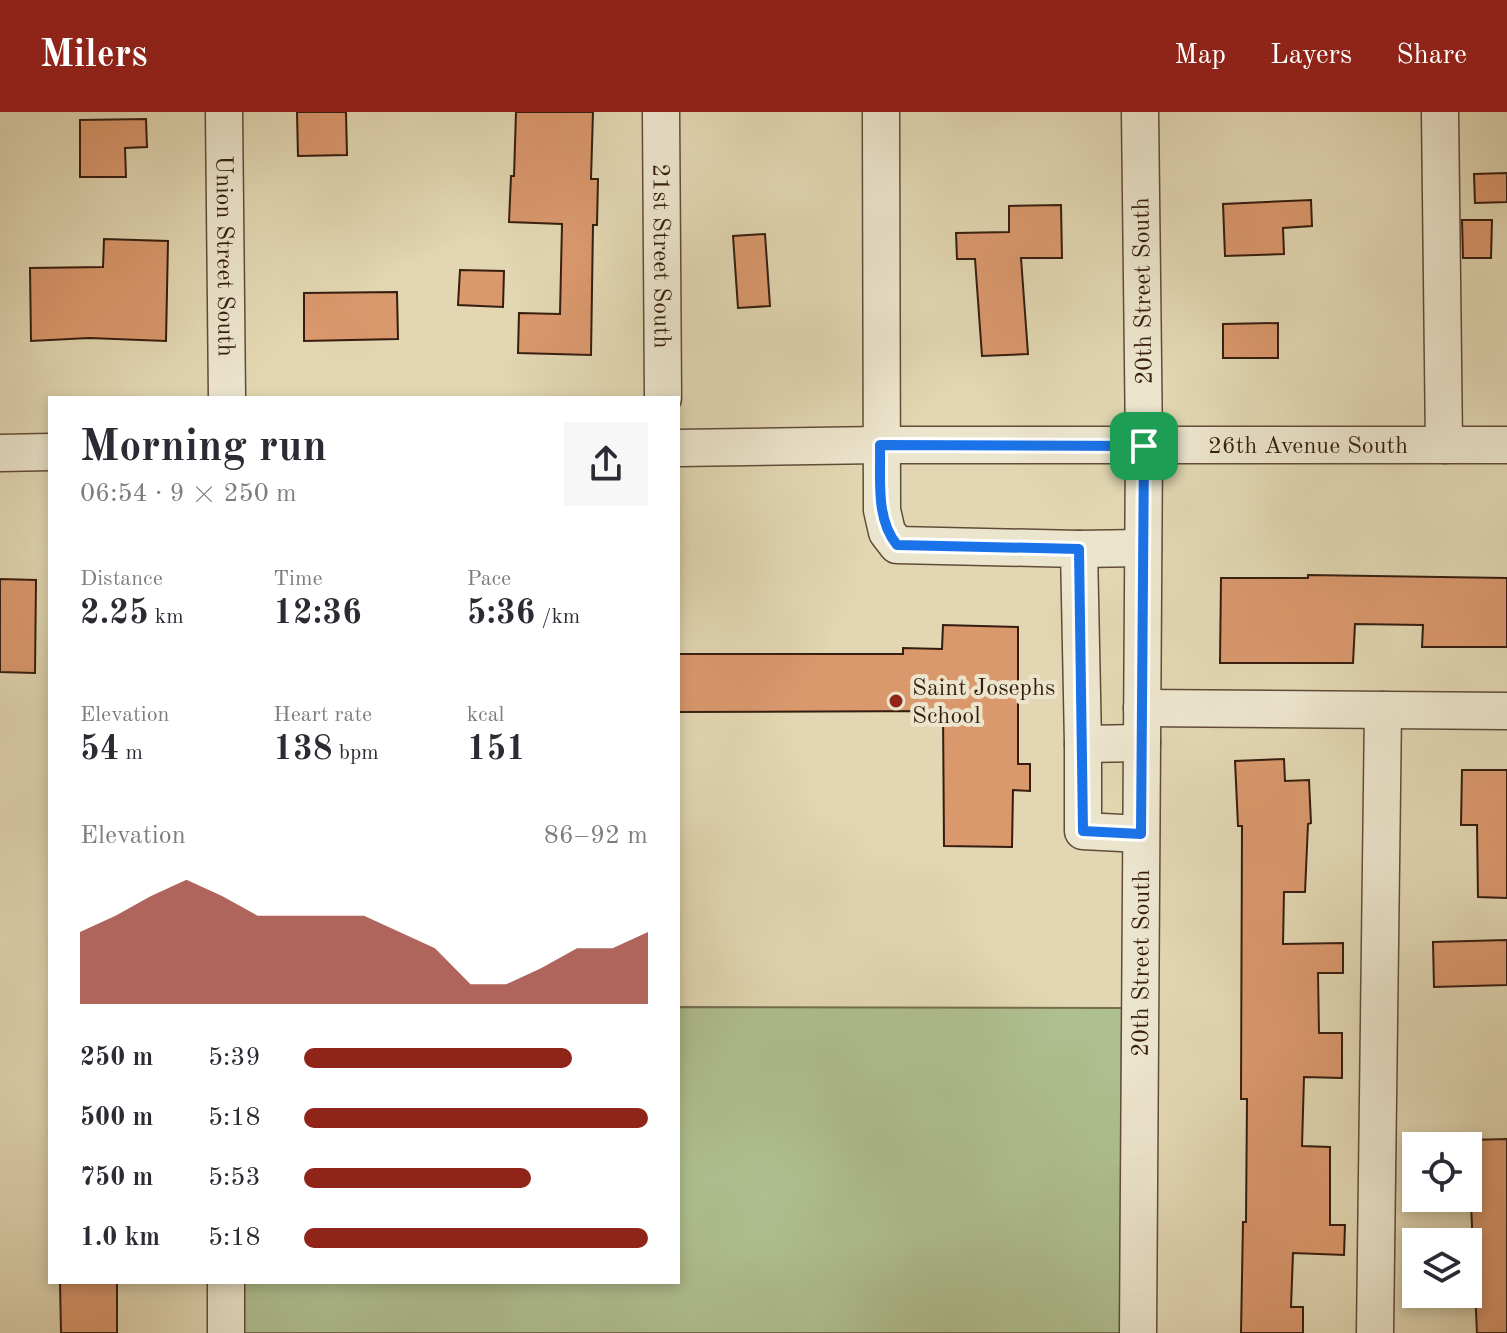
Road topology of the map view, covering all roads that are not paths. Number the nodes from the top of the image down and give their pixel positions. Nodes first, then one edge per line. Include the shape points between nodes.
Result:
1 (224, 112) edge
2 (661, 112) edge
3 (881, 112) edge
4 (1140, 112) edge
5 (1440, 112) edge
6 (227, 396) edge
7 (663, 396) edge
8 (880, 445) junction
9 (1444, 445) junction
10 (1507, 445) edge
11 (1144, 446) junction
12 (680, 448) edge
13 (48, 452) edge
14 (0, 453) edge
15 (1143, 548) junction
16 (1079, 549) junction
17 (1142, 708) junction
18 (1383, 710) junction
19 (1507, 711) edge
20 (1142, 743) junction
21 (1083, 744) junction
22 (1141, 834) junction
23 (226, 1284) edge
24 (226, 1333) edge
25 (1138, 1333) edge
26 (1375, 1333) edge

1 - 6 street, Union Street South
2 - 7 street, 21st Street South
3 - 8 street
4 - 11 street, 20th Street South
5 - 9 street
8 - 11 street, 26th Avenue South
8 - 12 street, 26th Avenue South
8 - 16 street via 882,510 887,532 897,545
9 - 10 street, 26th Avenue South
9 - 11 street, 26th Avenue South
11 - 15 street, 20th Street South
13 - 14 street
15 - 16 street
15 - 17 street, 20th Street South
16 - 21 street
17 - 18 street
17 - 20 street, 20th Street South
18 - 19 street
18 - 26 street
20 - 21 street
20 - 22 street, 20th Street South
21 - 22 street via 1083,831
22 - 25 street, 20th Street South
23 - 24 street

